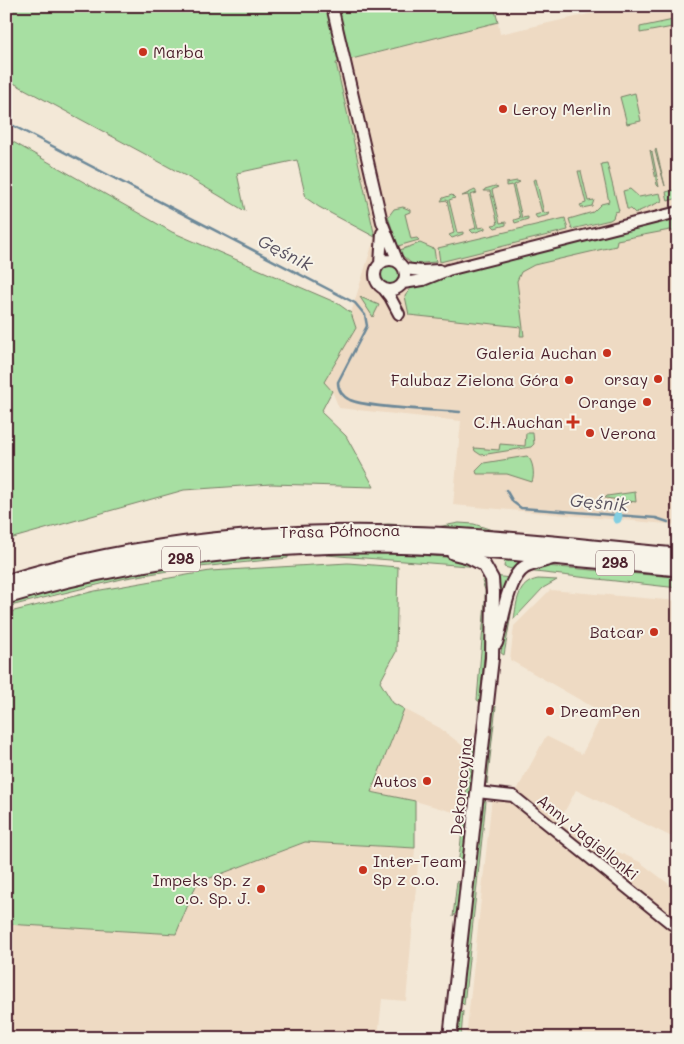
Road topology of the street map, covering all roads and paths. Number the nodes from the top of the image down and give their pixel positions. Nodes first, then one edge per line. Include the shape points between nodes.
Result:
1 (332, 6) edge
2 (678, 212) edge
3 (382, 222) junction
4 (380, 264) junction
5 (401, 266) junction
6 (448, 270) junction
7 (402, 285) junction
8 (383, 288) junction
9 (436, 548) junction
10 (678, 556) edge
11 (552, 558) junction
12 (678, 568) edge
13 (6, 582) edge
14 (6, 596) edge
15 (492, 658) junction
16 (477, 792) junction
17 (672, 924) dead end
18 (450, 1038) edge

1 - 3 street
2 - 6 street
3 - 4 street
3 - 5 street
4 - 5 street via 388,260
4 - 8 street via 375,277
5 - 6 street via 422,272
5 - 7 street
6 - 7 street
7 - 8 street via 392,290
7 - 8 street via 399,314
9 - 11 main road, Trasa Północna / 298
9 - 14 main road, Trasa Północna / 298 via 358,545 239,551 147,563
9 - 15 street, Dekoracyjna via 469,556 490,573 493,592
10 - 13 main road, Trasa Północna / 298 via 430,535 297,534 144,550
11 - 12 main road, Trasa Północna / 298
11 - 15 street, Dekoracyjna via 525,567 517,574 508,594
15 - 16 street, Dekoracyjna
16 - 17 street, Anny Jagiellonki via 513,796
16 - 18 street, Dekoracyjna

